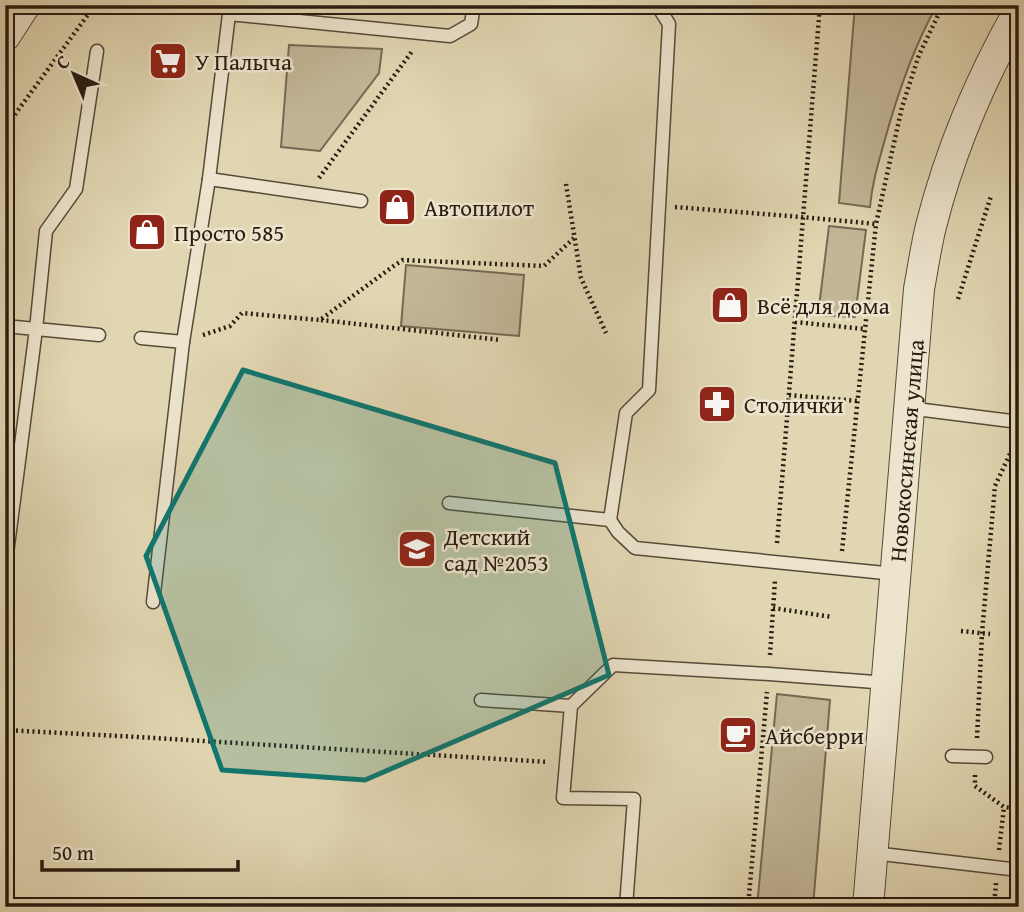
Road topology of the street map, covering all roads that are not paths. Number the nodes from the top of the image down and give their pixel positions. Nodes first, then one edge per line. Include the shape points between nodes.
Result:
1 (25, 5) edge
2 (474, 5) edge
3 (657, 5) edge
4 (1019, 11) edge
5 (5, 36) edge
6 (97, 51) dead end
7 (209, 179) junction
8 (361, 201) dead end
9 (5, 326) edge
10 (36, 329) junction
11 (99, 335) dead end
12 (141, 338) dead end
13 (183, 342) junction
14 (908, 408) junction
15 (1019, 422) edge
16 (449, 503) dead end
17 (610, 520) junction
18 (5, 569) edge
19 (895, 574) junction
20 (153, 602) dead end
21 (888, 683) junction
22 (481, 700) dead end
23 (570, 706) junction
24 (952, 756) dead end
25 (981, 757) road end
26 (873, 853) junction
27 (1019, 870) edge
28 (626, 907) edge
29 (868, 907) edge

1 - 5 street
2 - 7 lane via 471,24 450,36 229,14
3 - 17 lane via 669,24 649,390 626,413
4 - 14 street, Новокосинская улица via 964,127 931,226 919,289
6 - 10 lane via 76,189 46,231
7 - 8 lane
7 - 13 lane
9 - 10 lane
10 - 11 lane
10 - 18 lane
12 - 13 lane
13 - 20 lane
14 - 15 lane
14 - 19 street, Новокосинская улица
16 - 17 lane
17 - 19 lane via 635,548
19 - 21 street, Новокосинская улица
21 - 23 lane via 613,665
21 - 26 street, Новокосинская улица
22 - 23 lane
23 - 28 lane via 564,798 634,799
24 - 25 lane
26 - 27 lane
26 - 29 street, Новокосинская улица

